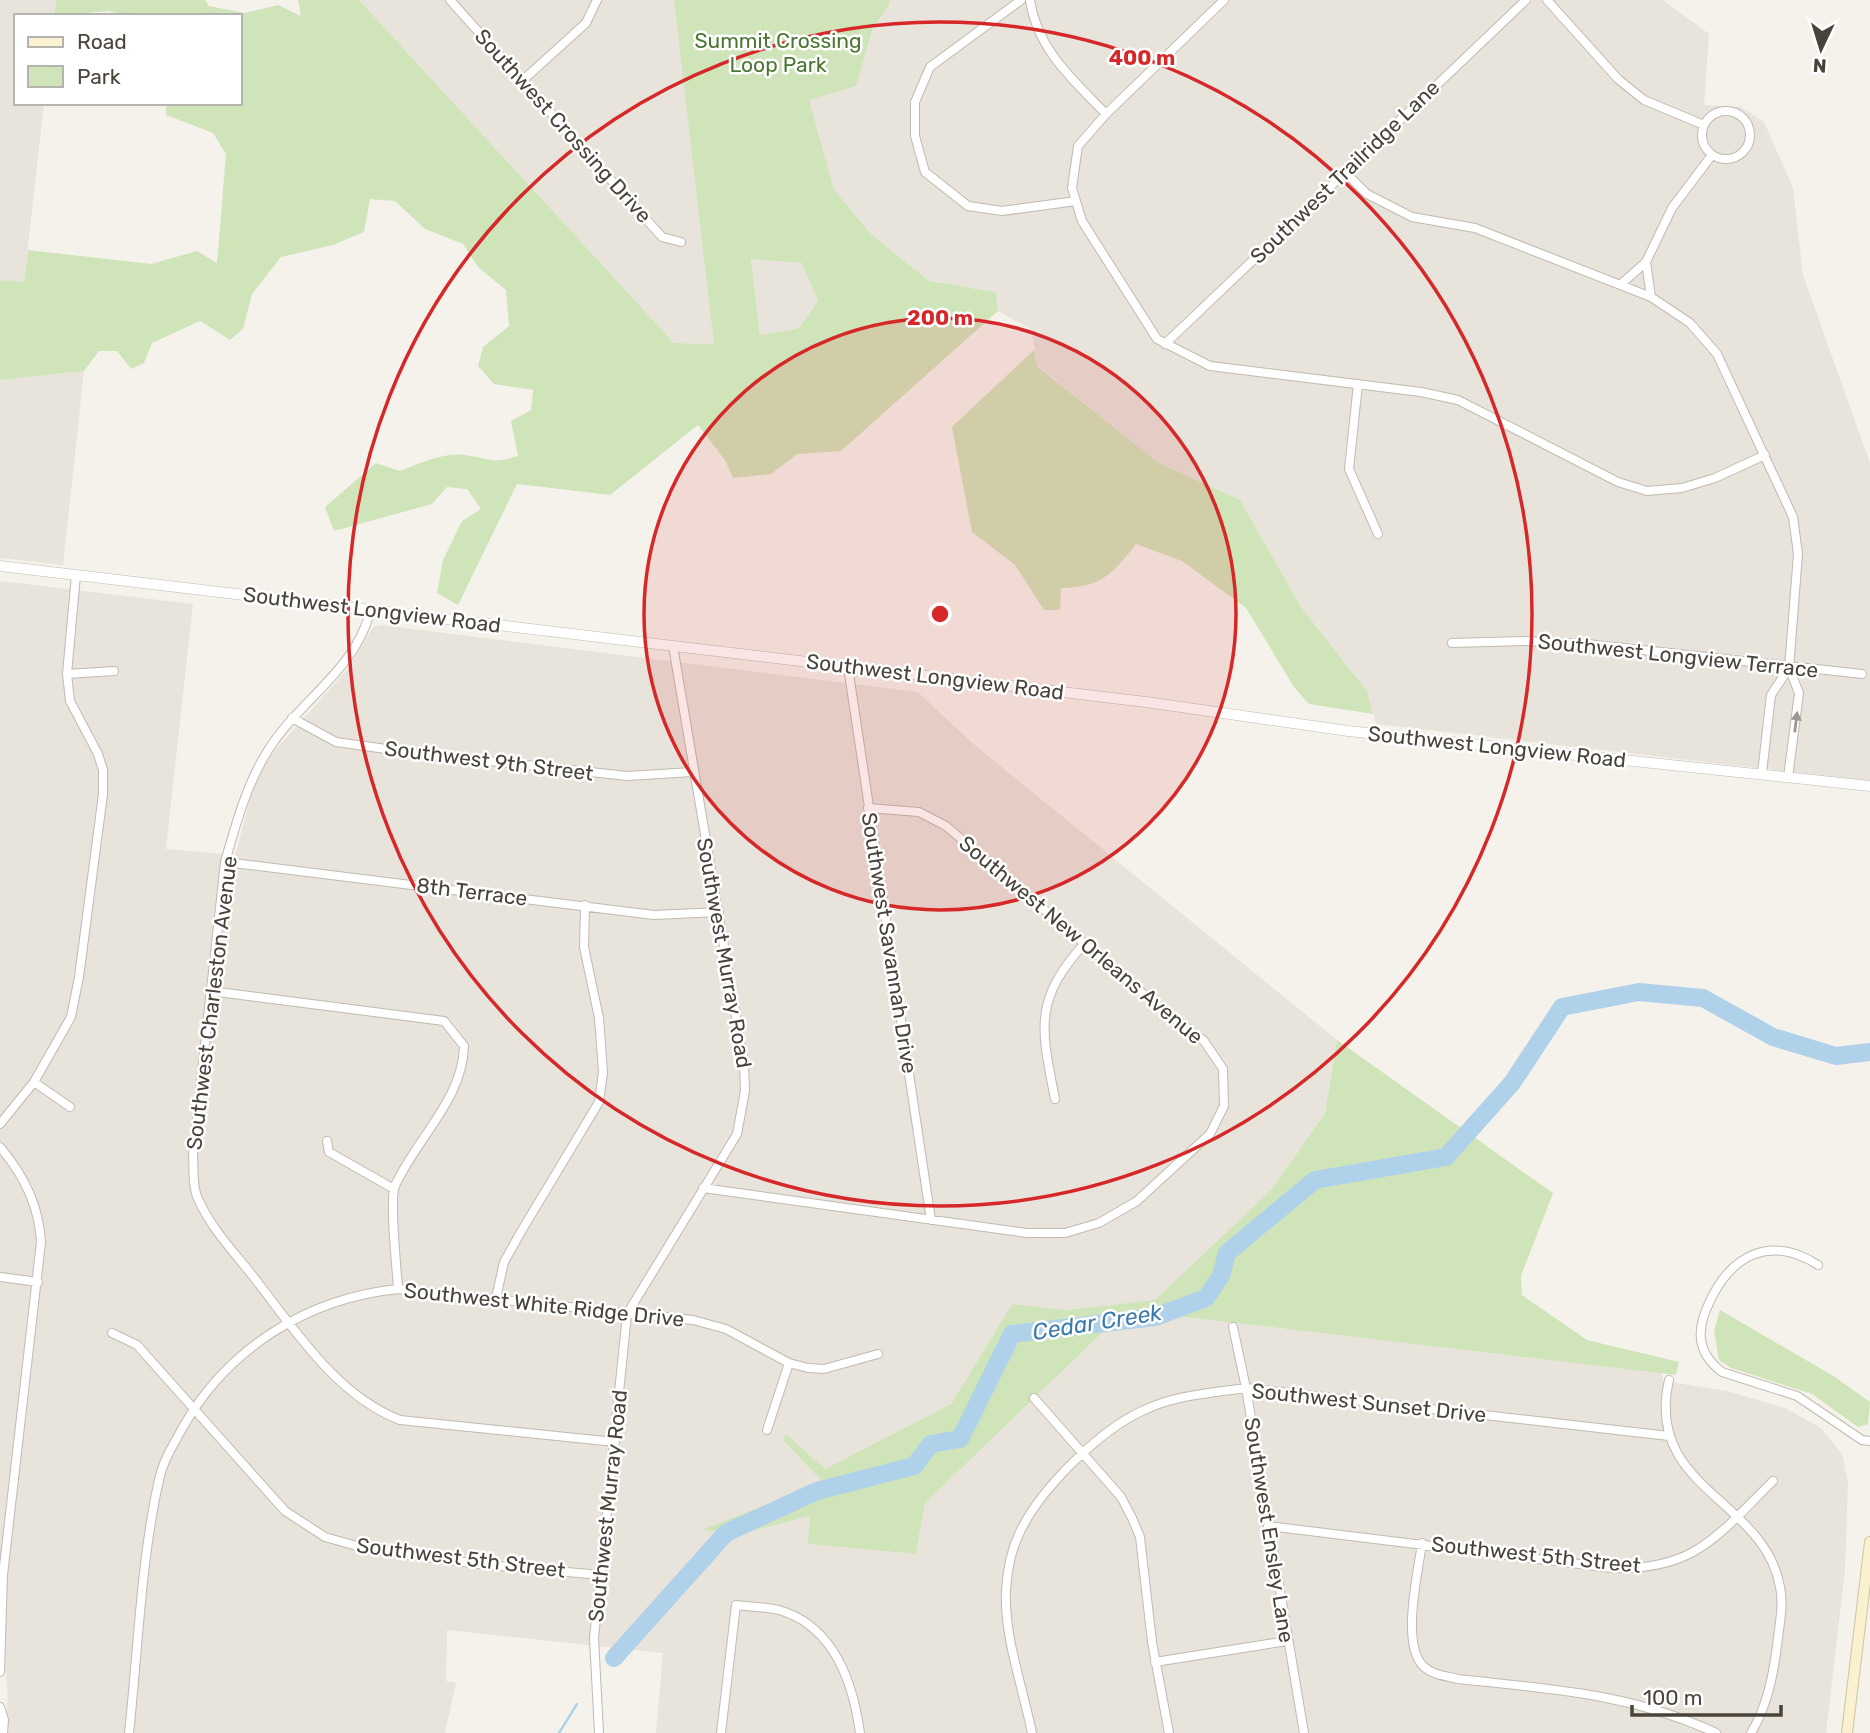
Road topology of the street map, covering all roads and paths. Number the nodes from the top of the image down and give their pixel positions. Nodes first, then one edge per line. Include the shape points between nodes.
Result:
1 (450, 0) edge
2 (597, 0) edge
3 (1021, 0) edge
4 (1030, 0) edge
5 (1224, 0) edge
6 (1526, 0) edge
7 (1547, 0) edge
8 (522, 81) junction
9 (1106, 114) junction
10 (1704, 125) junction
11 (1712, 155) junction
12 (1345, 172) junction
13 (1076, 201) junction
14 (681, 242) dead end
15 (1646, 262) junction
16 (1620, 285) junction
17 (1651, 298) junction
18 (1165, 344) junction
19 (1358, 384) junction
20 (1765, 455) junction
21 (1378, 534) dead end
22 (0, 566) edge
23 (76, 575) junction
24 (370, 612) junction
25 (1452, 643) dead end
26 (673, 646) junction
27 (848, 667) junction
28 (1789, 668) junction
29 (114, 671) dead end
30 (67, 674) junction
31 (1862, 674) dead end
32 (292, 718) junction
33 (692, 772) junction
34 (1762, 773) junction
35 (1788, 777) junction
36 (1870, 786) edge
37 (868, 808) junction
38 (225, 862) junction
39 (585, 905) junction
40 (719, 912) junction
41 (1085, 943) junction
42 (210, 991) junction
43 (34, 1082) junction
44 (1055, 1099) dead end
45 (70, 1107) dead end
46 (0, 1124) edge
47 (327, 1141) dead end
48 (0, 1147) edge
49 (703, 1188) junction
50 (394, 1189) junction
51 (931, 1220) junction
52 (1818, 1265) dead end
53 (0, 1277) edge
54 (37, 1282) junction
55 (398, 1289) junction
56 (496, 1298) junction
57 (627, 1314) junction
58 (288, 1325) junction
59 (1233, 1327) dead end
60 (111, 1333) dead end
61 (878, 1354) dead end
62 (789, 1363) junction
63 (1669, 1380) dead end
64 (1246, 1388) junction
65 (1034, 1398) dead end
66 (194, 1408) junction
67 (767, 1430) dead end
68 (1669, 1436) junction
69 (615, 1441) junction
70 (1870, 1441) edge
71 (1083, 1455) junction
72 (1773, 1481) dead end
73 (1737, 1516) junction
74 (1268, 1526) junction
75 (1870, 1542) edge
76 (1422, 1543) junction
77 (602, 1575) junction
78 (1287, 1641) junction
79 (1155, 1662) junction
80 (0, 1672) edge
81 (0, 1707) edge
82 (3, 1733) edge
83 (129, 1733) edge
84 (600, 1733) edge
85 (721, 1733) edge
86 (860, 1733) edge
87 (1032, 1733) edge
88 (1169, 1733) edge
89 (1304, 1733) edge
90 (1716, 1733) edge
91 (1751, 1733) edge
92 (1847, 1733) edge

1 - 8 street, Southwest Crossing Drive
2 - 8 street via 586,23
3 - 13 street via 930,67 915,102 915,136 925,172 968,206 1002,211
4 - 9 street via 1033,20 1046,47
5 - 9 street
6 - 12 street, Southwest Trailridge Lane
7 - 10 street via 1618,79 1644,100
8 - 14 street, Southwest Crossing Drive via 662,237
9 - 13 street via 1078,146 1072,188
10 - 11 street via 1702,141
10 - 11 street via 1714,113 1730,111 1744,118 1750,133 1747,148 1735,158
11 - 15 street via 1672,208
12 - 16 street via 1367,194 1412,217 1475,228
12 - 18 street, Southwest Trailridge Lane
13 - 18 street via 1082,221 1157,339
15 - 16 street
15 - 17 street
16 - 17 street
17 - 20 street via 1690,323 1717,354
18 - 19 street via 1210,366
19 - 20 street via 1458,400 1618,482 1647,491 1682,488 1715,478
19 - 21 street via 1349,469
20 - 28 street via 1793,517 1798,554
22 - 23 street, Southwest Longview Road
23 - 24 street, Southwest Longview Road
23 - 30 street
24 - 26 street, Southwest Longview Road
24 - 32 street, Southwest Charleston Avenue via 353,654
25 - 28 street, Southwest Longview Terrace via 1587,644
26 - 27 street, Southwest Longview Road
26 - 33 street, Southwest Murray Road
27 - 34 street, Southwest Longview Road via 1348,731
27 - 37 street, Southwest Savannah Drive
28 - 31 street, Southwest Longview Terrace
28 - 34 street via 1771,695
35 -> 28 street via 1799,694
29 - 30 street
30 - 43 street via 70,701 103,770 103,794 73,1007
32 - 33 street, Southwest 9th Street via 336,742 415,753 626,776
32 - 38 street, Southwest Charleston Avenue via 247,791
33 - 40 street, Southwest Murray Road
34 - 35 street, Southwest Longview Road
35 - 36 street, Southwest Longview Road
37 - 41 street, Southwest New Orleans Avenue via 919,812 946,826
37 - 51 street, Southwest Savannah Drive
38 - 39 street, 8th Terrace
38 - 42 street, Southwest Charleston Avenue
39 - 40 street, 8th Terrace via 654,915
39 - 56 street via 584,947 599,1018 603,1072 599,1102 504,1262
40 - 49 street, Southwest Murray Road via 745,1091 737,1134
41 - 44 street via 1063,967 1049,993 1043,1041
41 - 51 street, Southwest New Orleans Avenue via 1204,1041 1223,1069 1224,1106 1210,1134 1137,1201 1099,1223 1065,1233 1027,1233
42 - 50 street via 444,1021 464,1046 464,1066
42 - 58 street, Southwest Charleston Avenue via 193,1154 197,1199 217,1233
43 - 45 street
43 - 46 street
47 - 50 street via 329,1152
48 - 54 street via 34,1200 41,1242
49 - 51 street, Southwest New Orleans Avenue
49 - 57 street, Southwest Murray Road
50 - 55 street
52 - 70 street via 1796,1254 1775,1251 1755,1254 1734,1265 1719,1281 1701,1320 1702,1348 1722,1372 1797,1396
53 - 54 street
54 - 80 street via 3,1575
55 - 56 street, Southwest White Ridge Drive
55 - 58 street, Southwest White Ridge Drive via 319,1307
56 - 57 street, Southwest White Ridge Drive
57 - 62 street, Southwest White Ridge Drive via 693,1320 726,1329
57 - 69 street, Southwest Murray Road
58 - 66 street, Southwest White Ridge Drive via 253,1343 215,1379
58 - 69 street, Southwest Charleston Avenue via 354,1392 378,1412 400,1420
59 - 64 street, Southwest Ensley Lane
60 - 66 street, Southwest 5th Street via 137,1345
61 - 62 street, Southwest White Ridge Drive via 824,1369
62 - 67 street
63 - 68 street via 1664,1407
64 - 68 street, Southwest Sunset Drive
64 - 71 street, Southwest Sunset Drive via 1180,1397 1143,1410 1115,1426
64 - 74 street, Southwest Ensley Lane
65 - 71 street
66 - 77 street, Southwest 5th Street via 285,1511 326,1537 367,1549
66 - 83 street, Southwest White Ridge Drive via 159,1478
68 - 73 street via 1678,1458
69 - 77 street, Southwest Murray Road
71 - 79 street via 1121,1497 1140,1538
71 - 87 street, Southwest Sunset Drive via 1048,1489 1012,1551 1007,1602
72 - 73 street, Southwest 5th Street
73 - 76 street, Southwest 5th Street via 1711,1542 1679,1561 1646,1569
73 - 91 street via 1767,1553 1780,1586 1780,1621 1769,1694
74 - 76 street, Southwest 5th Street
74 - 78 street, Southwest Ensley Lane
75 - 92 main road
76 - 90 street via 1412,1647 1423,1666 1458,1679 1611,1696
77 - 84 street, Southwest Murray Road via 594,1638
78 - 79 street
78 - 89 street, Southwest Ensley Lane
79 - 88 street
81 - 82 street
85 - 86 street via 736,1605 778,1610 810,1623 846,1675

